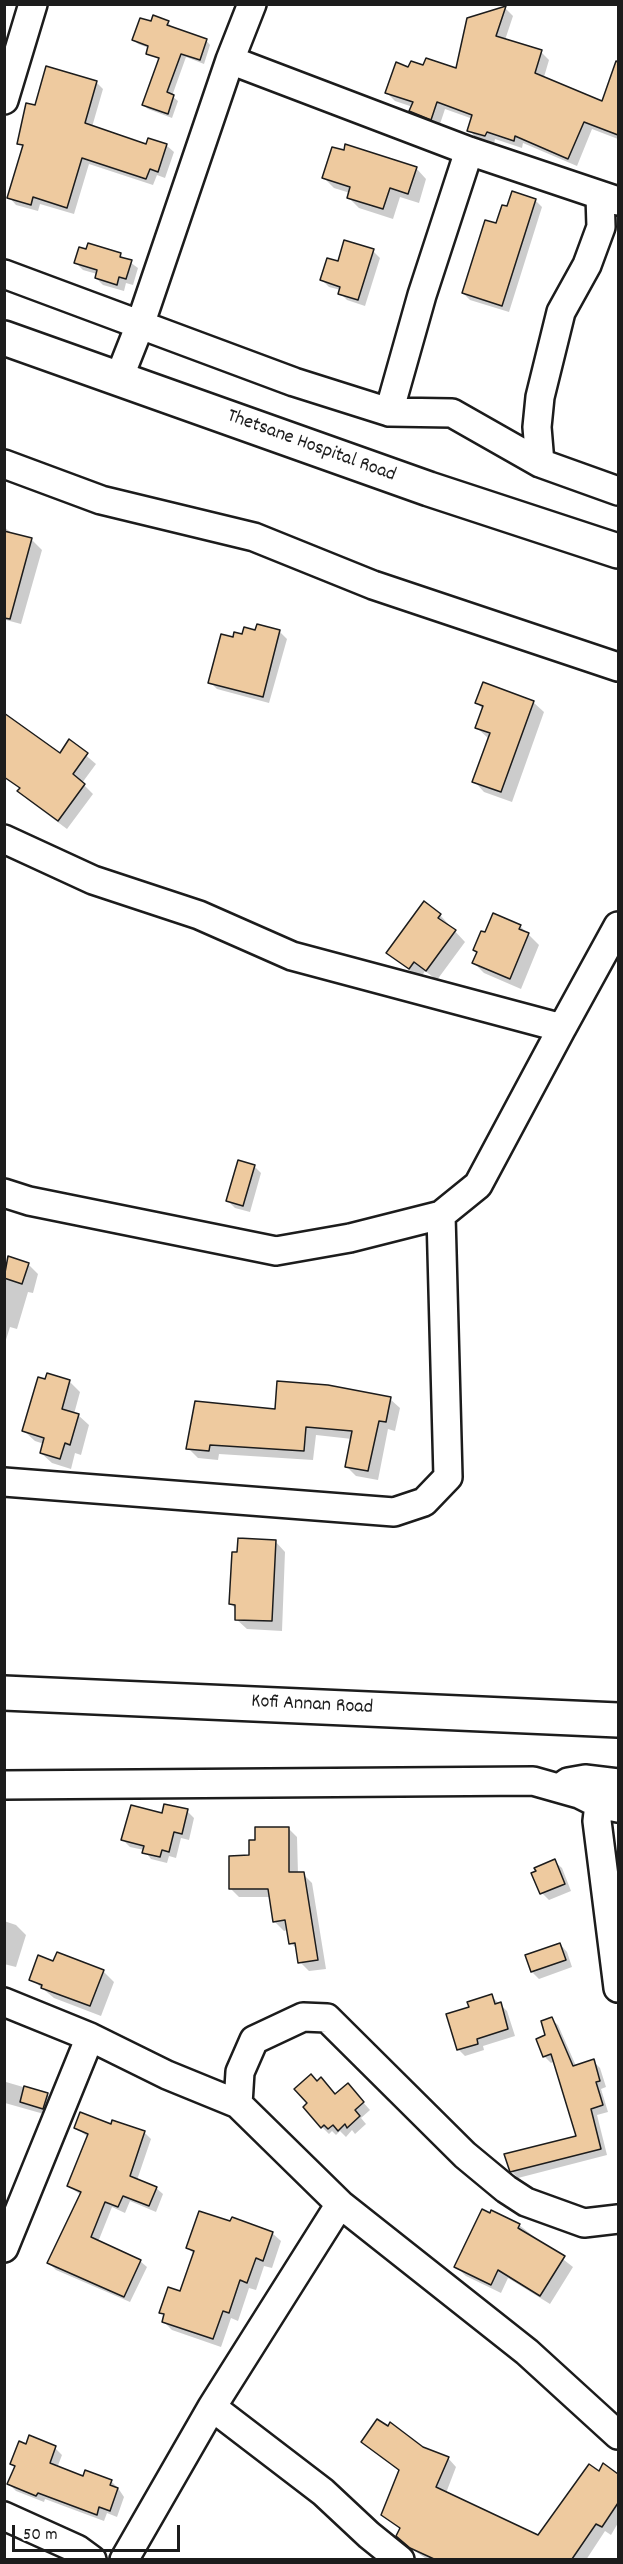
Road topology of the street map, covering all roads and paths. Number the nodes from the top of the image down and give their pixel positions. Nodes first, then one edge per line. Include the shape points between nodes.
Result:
1 (33, 4) edge
2 (252, 4) edge
3 (230, 60) junction
4 (9, 66) edge
5 (4, 100) edge
6 (469, 151) junction
7 (609, 198) edge
8 (4, 274) edge
9 (140, 325) junction
10 (4, 338) edge
11 (119, 378) junction
12 (389, 412) junction
13 (540, 463) junction
14 (4, 464) edge
15 (618, 491) edge
16 (618, 551) edge
17 (618, 667) edge
18 (4, 839) edge
19 (618, 926) edge
20 (562, 1028) junction
21 (4, 1193) edge
22 (441, 1215) junction
23 (4, 1482) edge
24 (4, 1693) edge
25 (618, 1720) edge
26 (618, 1783) edge
27 (4, 1785) edge
28 (560, 1788) junction
29 (609, 1806) edge
30 (618, 1988) edge
31 (4, 2002) edge
32 (90, 2037) junction
33 (238, 2104) junction
34 (340, 2204) junction
35 (618, 2219) edge
36 (4, 2248) edge
37 (212, 2407) junction
38 (618, 2435) edge
39 (4, 2516) edge
40 (92, 2559) edge
41 (124, 2559) edge
42 (400, 2559) edge

1 - 4 street
2 - 3 street
3 - 6 street
3 - 9 street
4 - 5 street
6 - 7 street
6 - 12 street
7 - 13 street via 587,265 561,312 540,397
8 - 9 street
9 - 11 street
9 - 12 street via 294,382
10 - 11 main road, Thetsane Hospital Road
11 - 16 main road, Thetsane Hospital Road via 429,489
12 - 13 street via 452,413
13 - 15 street
14 - 17 street via 101,500 254,537 372,585
18 - 20 street via 93,880 199,915 292,956
19 - 20 street
20 - 22 street via 478,1185
21 - 22 street via 276,1251 350,1238
22 - 23 street via 448,1477 424,1502 394,1512
24 - 25 main road, Kofi Annan Road
26 - 28 street via 585,1779
27 - 28 street via 533,1781
28 - 29 street
29 - 30 street via 597,1821
31 - 32 street
32 - 33 street
32 - 36 street
33 - 34 street
33 - 35 street via 240,2072 254,2040 303,2017 327,2018 465,2155 506,2189 526,2202 584,2223
34 - 37 street
34 - 38 street via 527,2352
37 - 41 street
37 - 42 street via 323,2492
39 - 40 street

